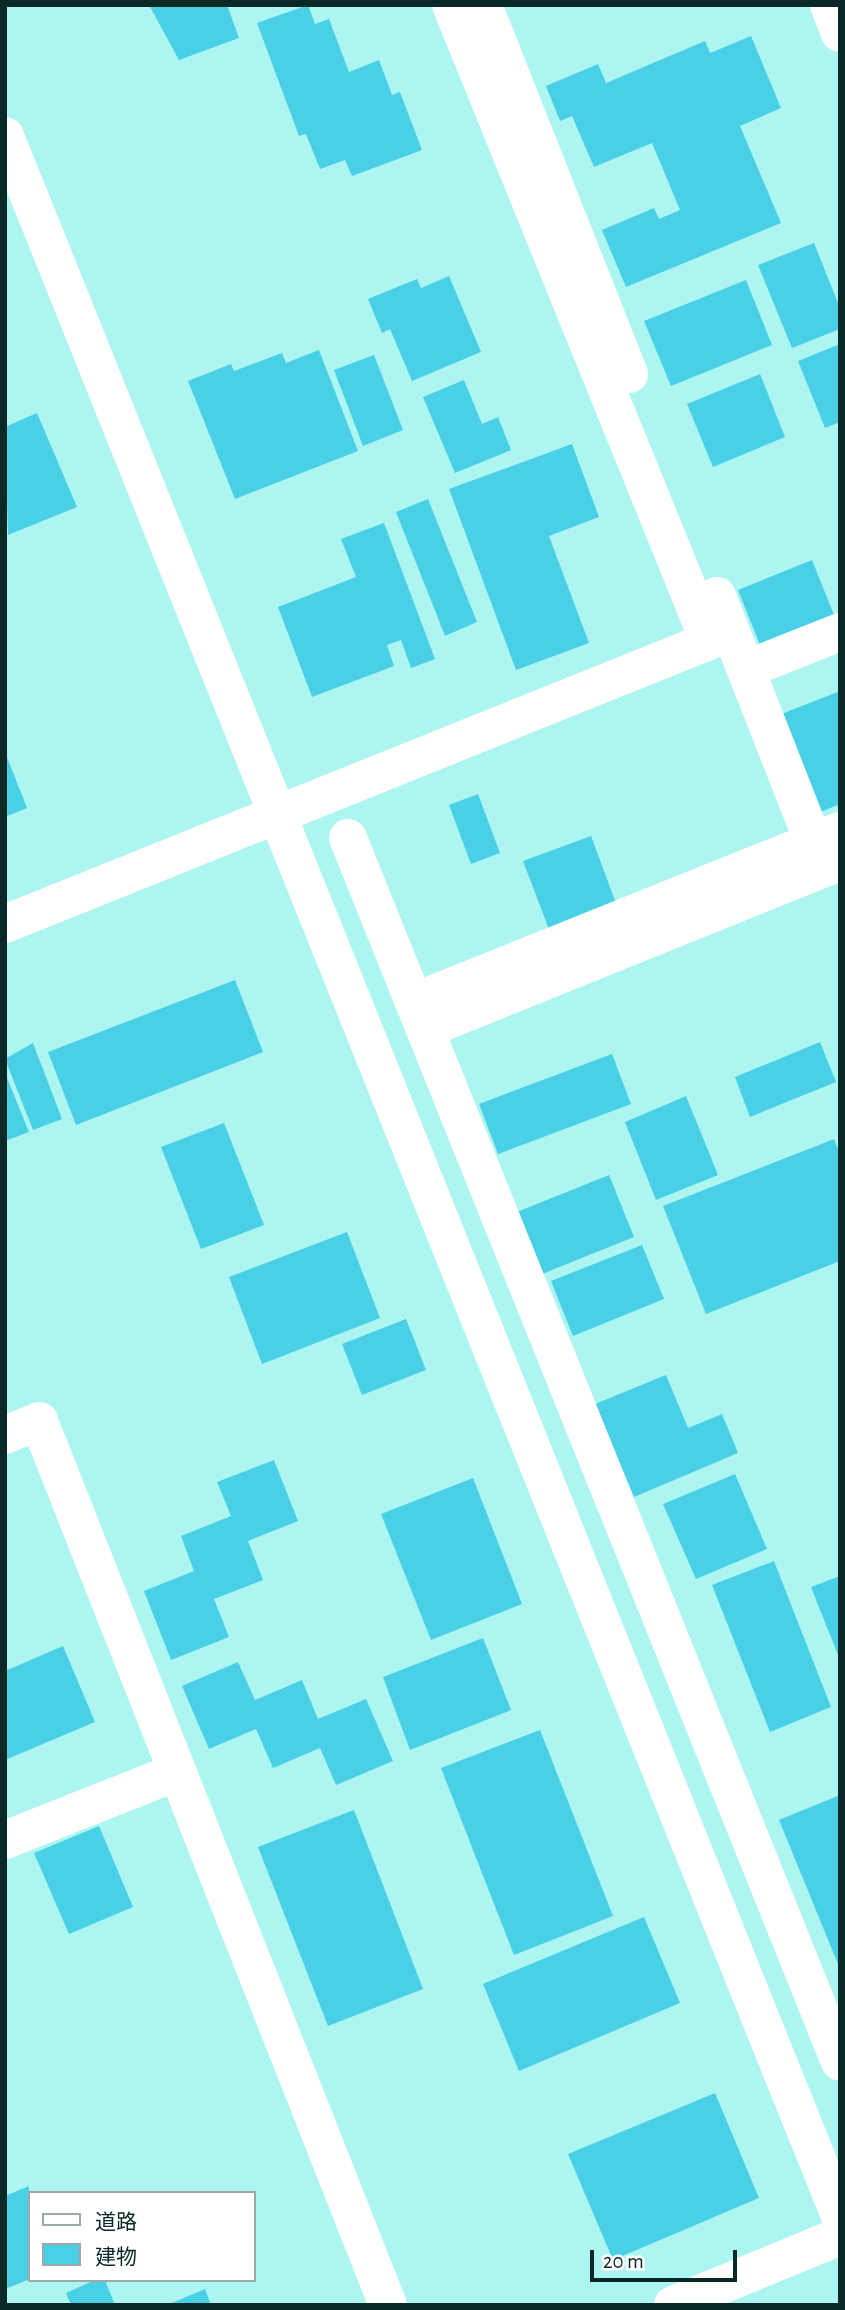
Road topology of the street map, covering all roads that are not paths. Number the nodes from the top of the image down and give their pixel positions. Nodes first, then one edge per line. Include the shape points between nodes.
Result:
1 (451, 5) edge
2 (483, 5) edge
3 (829, 5) edge
4 (840, 33) edge
5 (5, 136) edge
6 (840, 632) edge
7 (767, 661) dead end
8 (278, 818) junction
9 (348, 838) dead end
10 (833, 856) edge
11 (5, 924) edge
12 (420, 1016) junction
13 (5, 1435) edge
14 (177, 1772) junction
15 (5, 1840) edge
16 (840, 2062) edge
17 (840, 2216) edge
18 (840, 2236) edge
19 (388, 2305) edge
20 (673, 2305) edge

1 - 8 street via 709,641
2 - 10 street
3 - 4 street
5 - 8 street
6 - 7 street
8 - 11 street
8 - 17 street
9 - 12 street
10 - 12 street
12 - 16 street
13 - 14 street via 39,1422
14 - 15 street
14 - 19 street
18 - 20 street

